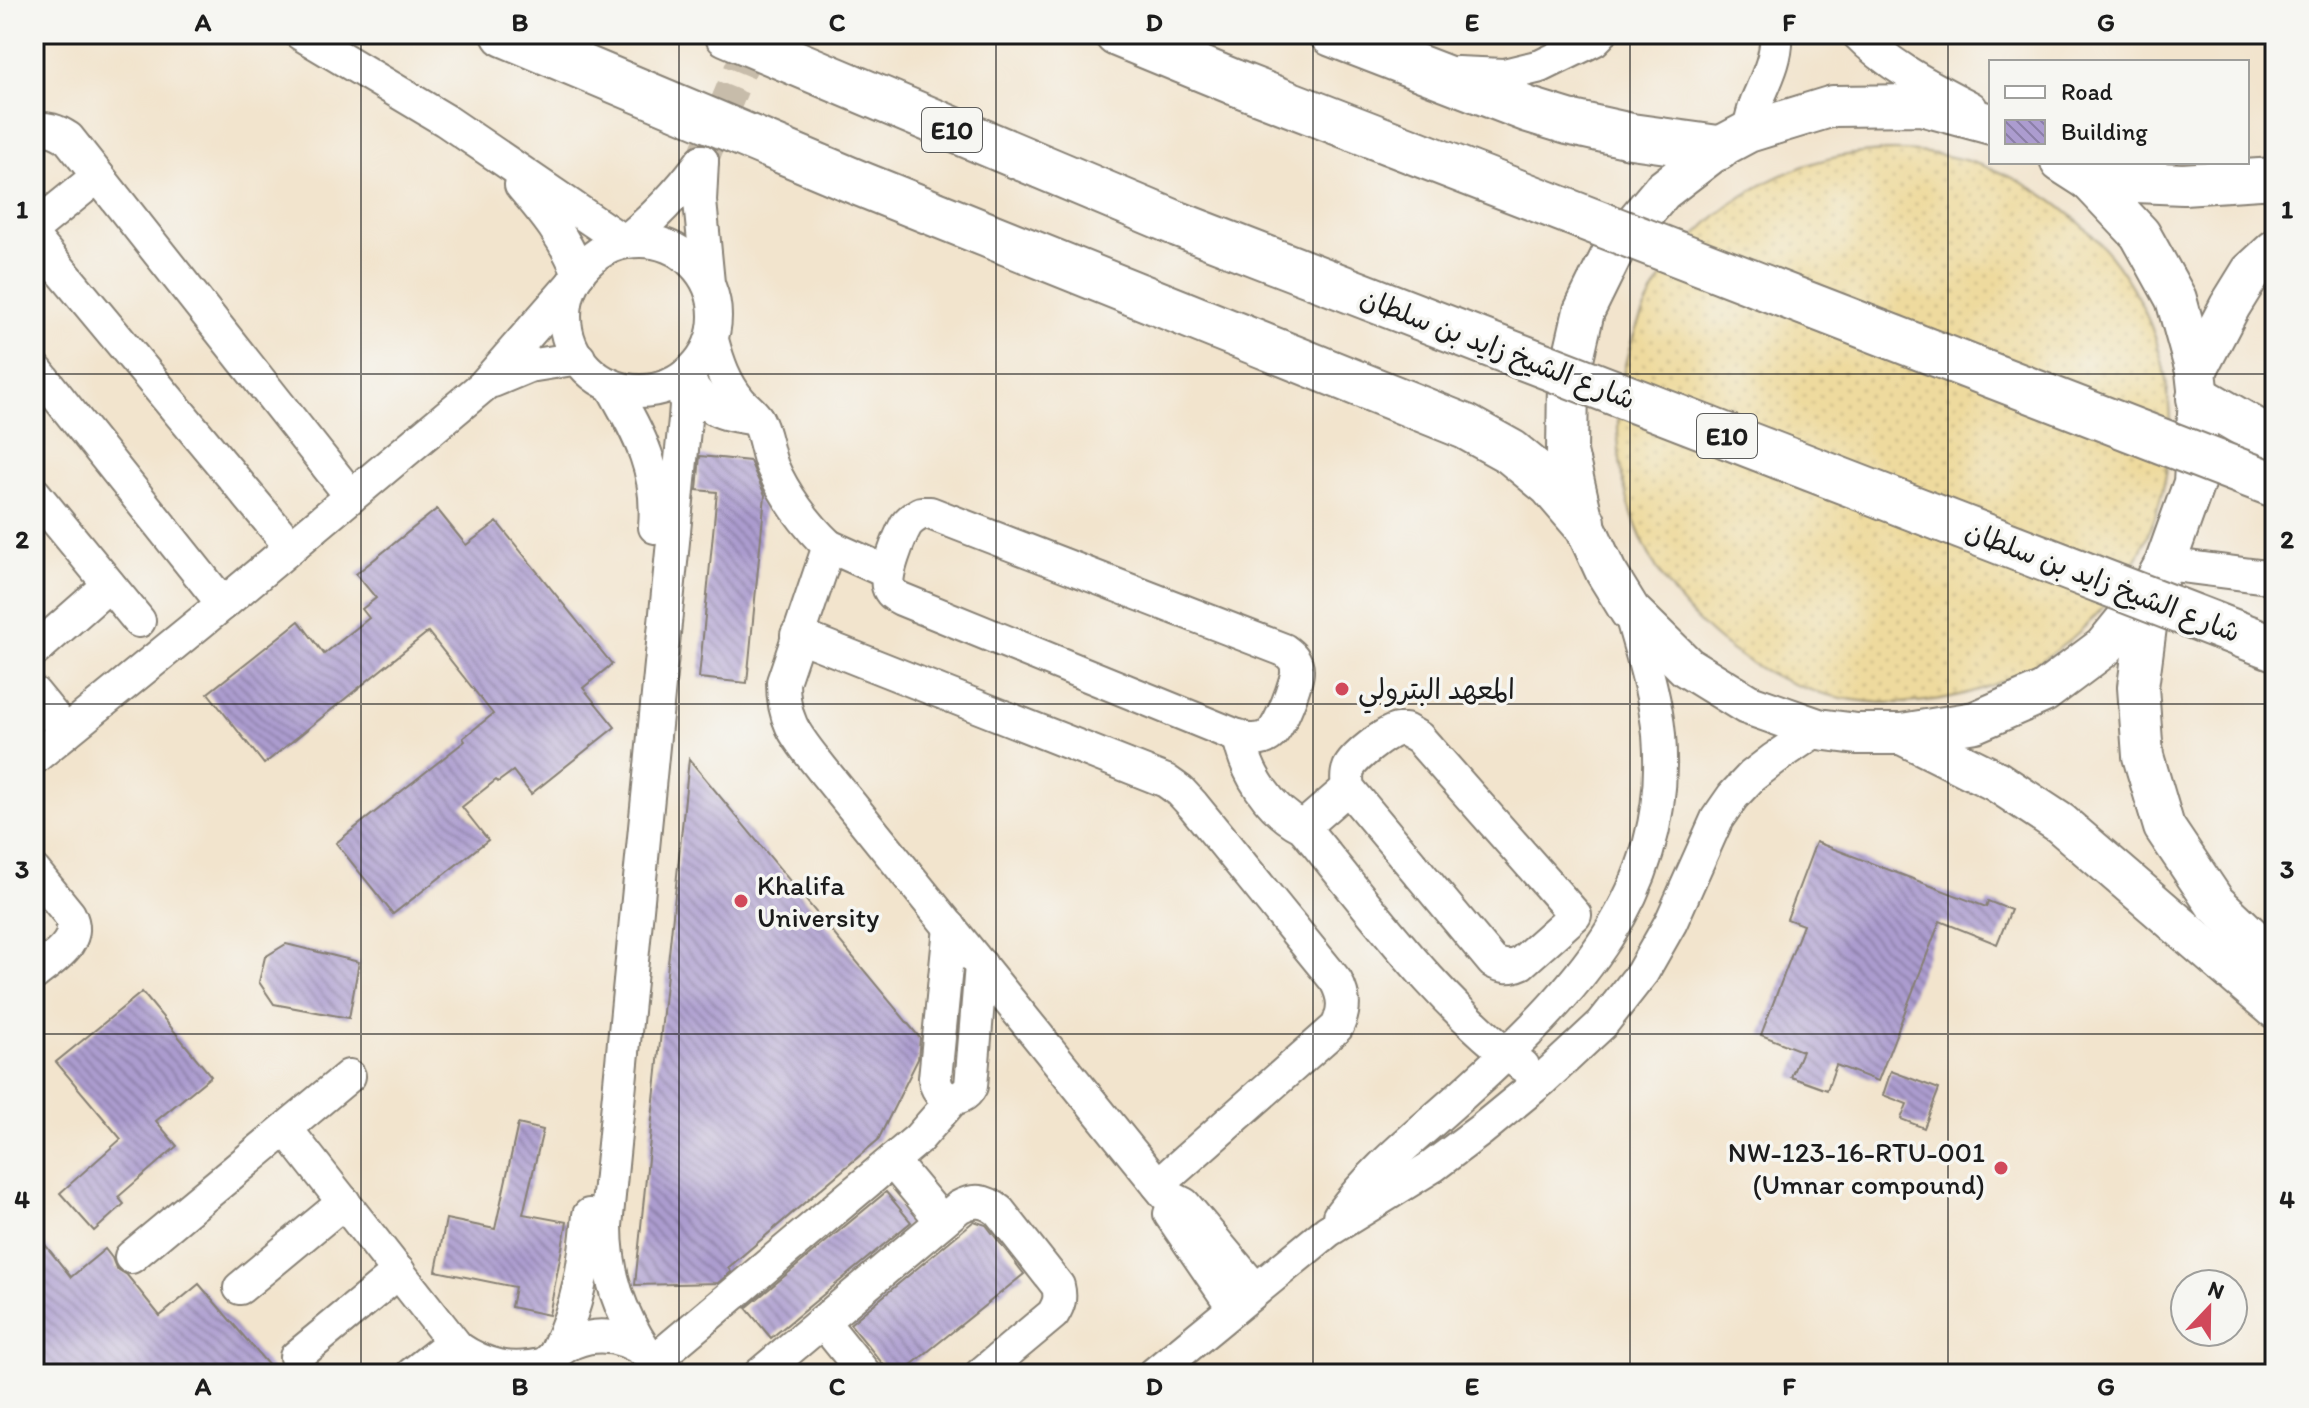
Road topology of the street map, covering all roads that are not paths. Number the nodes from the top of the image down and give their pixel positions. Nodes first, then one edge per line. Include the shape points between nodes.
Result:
1 (301, 34) edge
2 (504, 34) edge
3 (727, 34) edge
4 (1117, 34) edge
5 (1600, 34) edge
6 (1776, 34) edge
7 (1858, 34) edge
8 (1352, 42) edge
9 (1989, 121) edge
10 (1989, 122) edge
11 (34, 129) edge
12 (1733, 140) junction
13 (495, 155) junction
14 (2075, 171) edge
15 (98, 176) junction
16 (2275, 178) edge
17 (34, 228) edge
18 (34, 238) edge
19 (624, 242) junction
20 (2275, 250) edge
21 (575, 279) junction
22 (708, 283) junction
23 (712, 340) junction
24 (579, 358) junction
25 (34, 367) edge
26 (684, 377) junction
27 (2198, 384) junction
28 (611, 385) junction
29 (483, 386) junction
30 (757, 419) junction
31 (2275, 442) edge
32 (2275, 485) edge
33 (34, 493) edge
34 (351, 496) junction
35 (1583, 522) junction
36 (829, 546) junction
37 (291, 547) junction
38 (887, 572) junction
39 (2158, 576) junction
40 (2275, 578) edge
41 (109, 585) junction
42 (223, 604) junction
43 (1630, 611) junction
44 (139, 621) dead end
45 (797, 635) junction
46 (2275, 648) edge
47 (34, 651) edge
48 (34, 693) edge
49 (1818, 729) junction
50 (66, 732) junction
51 (1902, 734) junction
52 (1252, 737) junction
53 (34, 758) edge
54 (1348, 788) junction
55 (1303, 827) junction
56 (34, 871) edge
57 (1575, 915) junction
58 (950, 927) junction
59 (1610, 935) junction
60 (2275, 960) edge
61 (981, 965) junction
62 (34, 974) edge
63 (2275, 1008) edge
64 (1507, 1054) junction
65 (349, 1076) dead end
66 (1542, 1080) junction
67 (953, 1099) junction
68 (286, 1129) junction
69 (892, 1161) junction
70 (1162, 1190) junction
71 (344, 1202) junction
72 (942, 1221) junction
73 (1328, 1231) junction
74 (131, 1257) dead end
75 (399, 1272) junction
76 (240, 1288) dead end
77 (1245, 1299) junction
78 (823, 1322) junction
79 (461, 1355) edge
80 (296, 1357) dead end
81 (655, 1362) edge
82 (547, 1364) edge
83 (992, 1371) edge
84 (412, 1374) edge
85 (760, 1374) edge
86 (865, 1374) edge
87 (1154, 1374) edge

1 - 13 street
2 - 35 highway via 1466,427 1511,452 1551,485
3 - 46 highway, شارع الشيخ زايد بن سلطان / E10, bridge via 1178,224
4 - 32 highway, bridge
5 - 8 street via 1541,66 1504,75 1450,72
6 - 12 street via 1768,78
7 - 9 street via 1907,73
8 - 12 highway via 1568,122 1631,136
10 - 12 main road via 1921,105 1833,106
11 - 15 street via 68,138
12 - 35 main road via 1662,191 1616,246 1584,311 1568,380 1567,452
13 - 19 street
13 - 21 street via 556,227
14 - 16 main road via 2183,184
14 - 27 main road via 2140,234 2176,299
15 - 17 street
15 - 34 street
18 - 37 street
19 - 21 street via 602,251
19 - 22 street via 664,244 697,266
19 - 22 street via 679,192 702,161
20 - 27 main road via 2251,272 2230,306
21 - 24 street via 565,322
21 - 29 street
22 - 23 street via 716,320
23 - 26 street
23 - 30 street via 729,385
24 - 28 street
24 - 29 street via 529,366
25 - 42 street
26 - 28 street via 647,391
26 - 30 street via 708,406
26 - 81 street via 685,419 606,1226 610,1277 618,1301
27 - 31 highway
27 - 39 main road via 2194,483
28 - 82 street via 650,463 656,513 588,1241 574,1312
29 - 34 street
30 - 36 street via 786,491
33 - 41 street
34 - 37 street
35 - 43 main road
36 - 38 street
36 - 45 street
37 - 42 street
38 - 52 street via 891,593 901,599
38 - 52 street via 907,524 930,513 1270,644 1293,656 1297,678 1277,727
39 - 40 street
39 - 51 main road via 2104,647 2044,692 1975,722
39 - 60 main road via 2138,687 2143,756 2164,827 2215,903
41 - 44 street
41 - 47 street
42 - 50 street
43 - 49 main road via 1687,667 1747,704
43 - 59 street via 1659,735 1658,787 1640,872
45 - 58 street via 783,682 788,721
45 - 70 street via 1166,781 1193,805 1336,981 1344,1004 1337,1027
48 - 50 street
49 - 51 main road
49 - 66 street via 1763,767 1733,796 1642,973 1602,1024
50 - 53 street
51 - 63 main road via 1996,781 2060,823
52 - 55 street via 1246,762 1259,785 1279,811
54 - 55 street
54 - 57 street via 1493,962 1511,967 1521,963
54 - 57 street via 1346,778 1355,759 1390,732 1413,733
55 - 64 street via 1448,1002
56 - 62 street via 69,914 74,932 65,949
57 - 59 street
58 - 61 street
58 - 67 street via 935,1086
59 - 64 street via 1588,967
61 - 67 street via 971,1086
61 - 70 street
64 - 66 street
64 - 73 street via 1385,1162
65 - 68 street
66 - 73 street via 1433,1166
67 - 69 street
68 - 71 street
68 - 74 street
69 - 72 street
69 - 81 street
70 - 77 street via 1174,1222
71 - 75 street
71 - 76 street
72 - 78 street
72 - 83 street via 969,1202 990,1204 1058,1286 1053,1314
73 - 77 street
75 - 79 street
75 - 80 street
77 - 87 street
78 - 85 street
78 - 86 street
79 - 82 street via 509,1369
79 - 84 street
81 - 82 street via 618,1338 601,1336 585,1338

